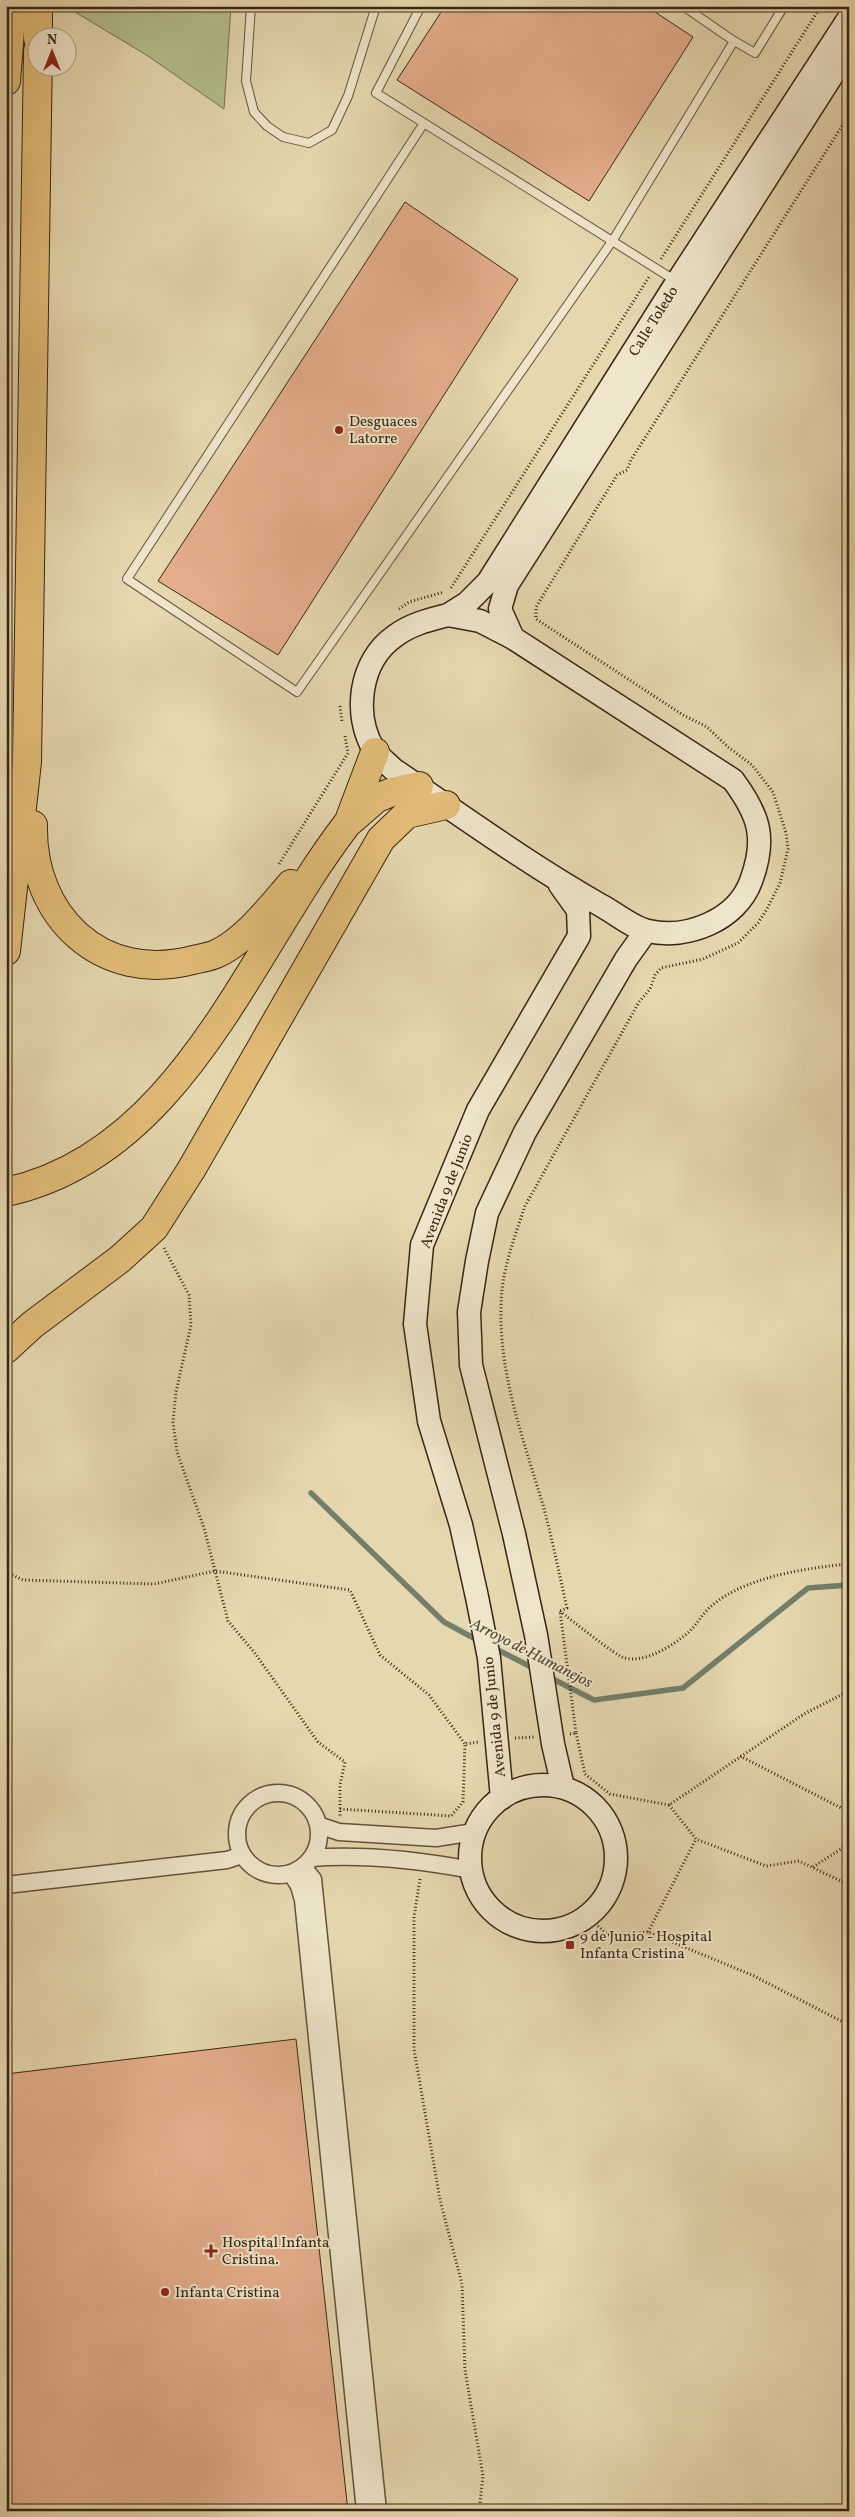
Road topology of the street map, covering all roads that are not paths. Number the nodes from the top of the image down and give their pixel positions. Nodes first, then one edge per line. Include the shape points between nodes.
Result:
1 (12, 6) edge
2 (38, 6) edge
3 (251, 6) edge
4 (376, 6) edge
5 (421, 6) edge
6 (683, 6) edge
7 (784, 6) edge
8 (849, 18) edge
9 (38, 28) edge
10 (734, 41) junction
11 (849, 49) edge
12 (38, 78) edge
13 (6, 81) edge
14 (424, 123) junction
15 (613, 240) junction
16 (677, 282) junction
17 (448, 615) junction
18 (514, 638) junction
19 (375, 752) junction
20 (26, 762) junction
21 (419, 786) junction
22 (446, 805) junction
23 (344, 828) junction
24 (557, 880) junction
25 (646, 931) junction
26 (6, 951) edge
27 (6, 1192) edge
28 (6, 1349) edge
29 (563, 1787) junction
30 (502, 1798) junction
31 (318, 1825) junction
32 (474, 1832) junction
33 (242, 1855) junction
34 (302, 1866) junction
35 (470, 1870) junction
36 (6, 1885) edge
37 (365, 2511) edge
38 (378, 2511) edge

1 - 13 highway
2 - 9 highway
3 - 4 lane via 246,81 254,112 283,137 309,142 332,130 348,96
5 - 14 lane via 376,94
6 - 10 lane
7 - 10 lane via 755,53
8 - 16 main road, Calle Toledo
10 - 15 lane
11 - 18 main road, Calle Toledo via 507,585 500,609
12 - 20 highway
14 - 15 lane
14 - 15 lane via 127,579 297,692
15 - 16 lane
16 - 17 main road, Calle Toledo via 488,582 467,603
17 - 18 main road via 480,621
17 - 19 main road via 414,624 393,637 376,656 365,679 361,704 365,729
18 - 25 main road via 733,780 751,803 759,832 758,861 748,889 730,911 705,927 676,934
19 - 21 main road
19 - 23 highway
20 - 23 highway via 33,796 32,848 43,887 63,923 92,948 135,965 174,965 216,954 253,928
20 - 26 highway
21 - 22 main road
21 - 23 highway via 377,798
22 - 24 main road
22 - 28 highway via 407,814 381,840 191,1170 154,1228
23 - 27 highway via 217,1026 173,1084 137,1121 78,1165 49,1179
24 - 25 main road
24 - 30 main road, Avenida 9 de Junio via 578,910 579,936 478,1110 422,1245 415,1324 429,1421 461,1525 484,1630
25 - 29 main road via 626,959 526,1132 487,1213 469,1312 471,1365 514,1534
29 - 30 main road via 538,1785 518,1788
29 - 35 main road via 584,1797 601,1813 612,1833 617,1855 614,1878 604,1899 588,1916 562,1929 541,1931 521,1928 488,1906 476,1889
30 - 32 main road via 490,1807
31 - 32 street via 339,1832 436,1838
31 - 33 street via 305,1803 294,1796 268,1794 246,1807 239,1818 237,1843
31 - 34 street via 317,1848
32 - 35 main road
33 - 34 street via 251,1866 277,1876
33 - 36 street via 227,1860
34 - 35 street via 335,1857 423,1861
34 - 37 street via 300,1886
34 - 38 street via 313,1879

